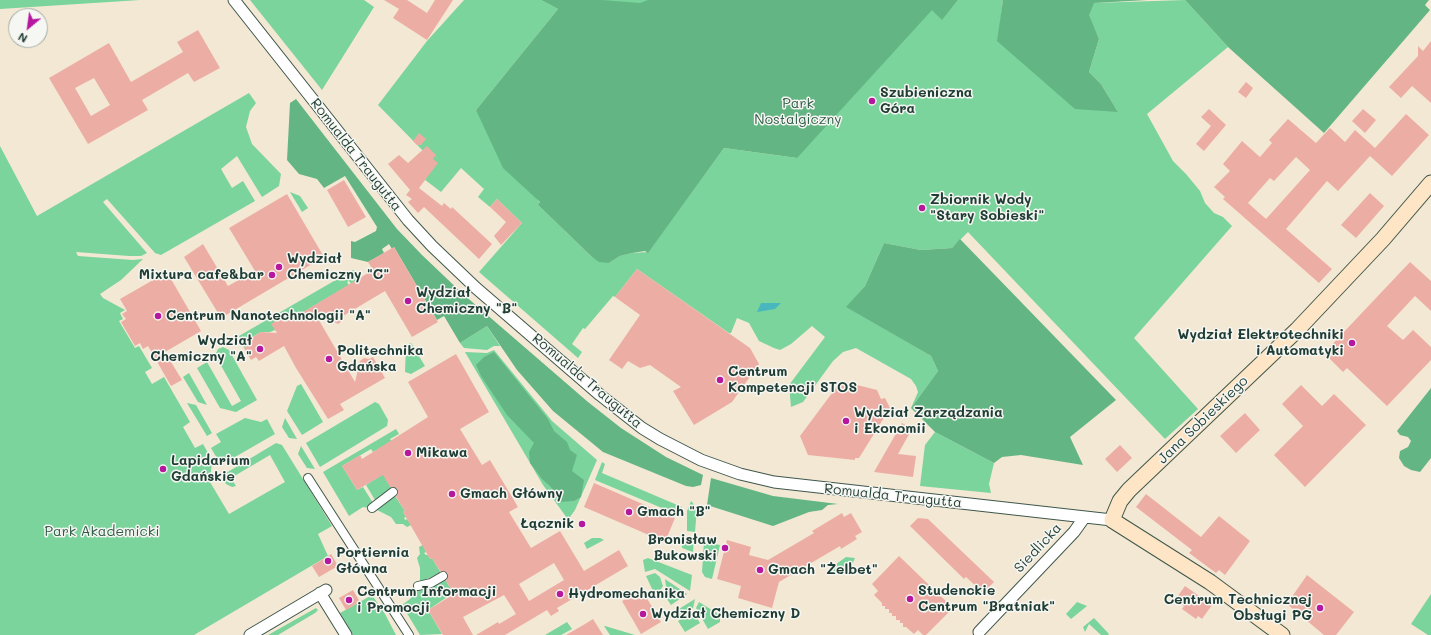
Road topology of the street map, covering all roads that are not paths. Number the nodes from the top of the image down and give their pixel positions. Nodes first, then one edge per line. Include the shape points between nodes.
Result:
1 (234, 0) edge
2 (1431, 184) edge
3 (308, 478) dead end
4 (393, 492) dead end
5 (372, 508) dead end
6 (1084, 518) junction
7 (1112, 520) junction
8 (443, 576) dead end
9 (418, 586) dead end
10 (979, 632) dead end
11 (250, 635) edge
12 (346, 635) edge
13 (409, 635) edge
14 (1282, 635) edge

1 - 6 street, Romualda Traugutta via 421,234 476,288 594,390 660,439 712,464 774,482
2 - 7 main road, Jana Sobieskiego via 1383,240 1301,326 1129,490 1120,501
3 - 13 street
4 - 5 street
6 - 7 street, Romualda Traugutta
6 - 10 street, Siedlicka via 1074,532
7 - 14 main road, Romualda Traugutta via 1210,582
8 - 9 street via 431,583
11 - 12 street via 323,591

